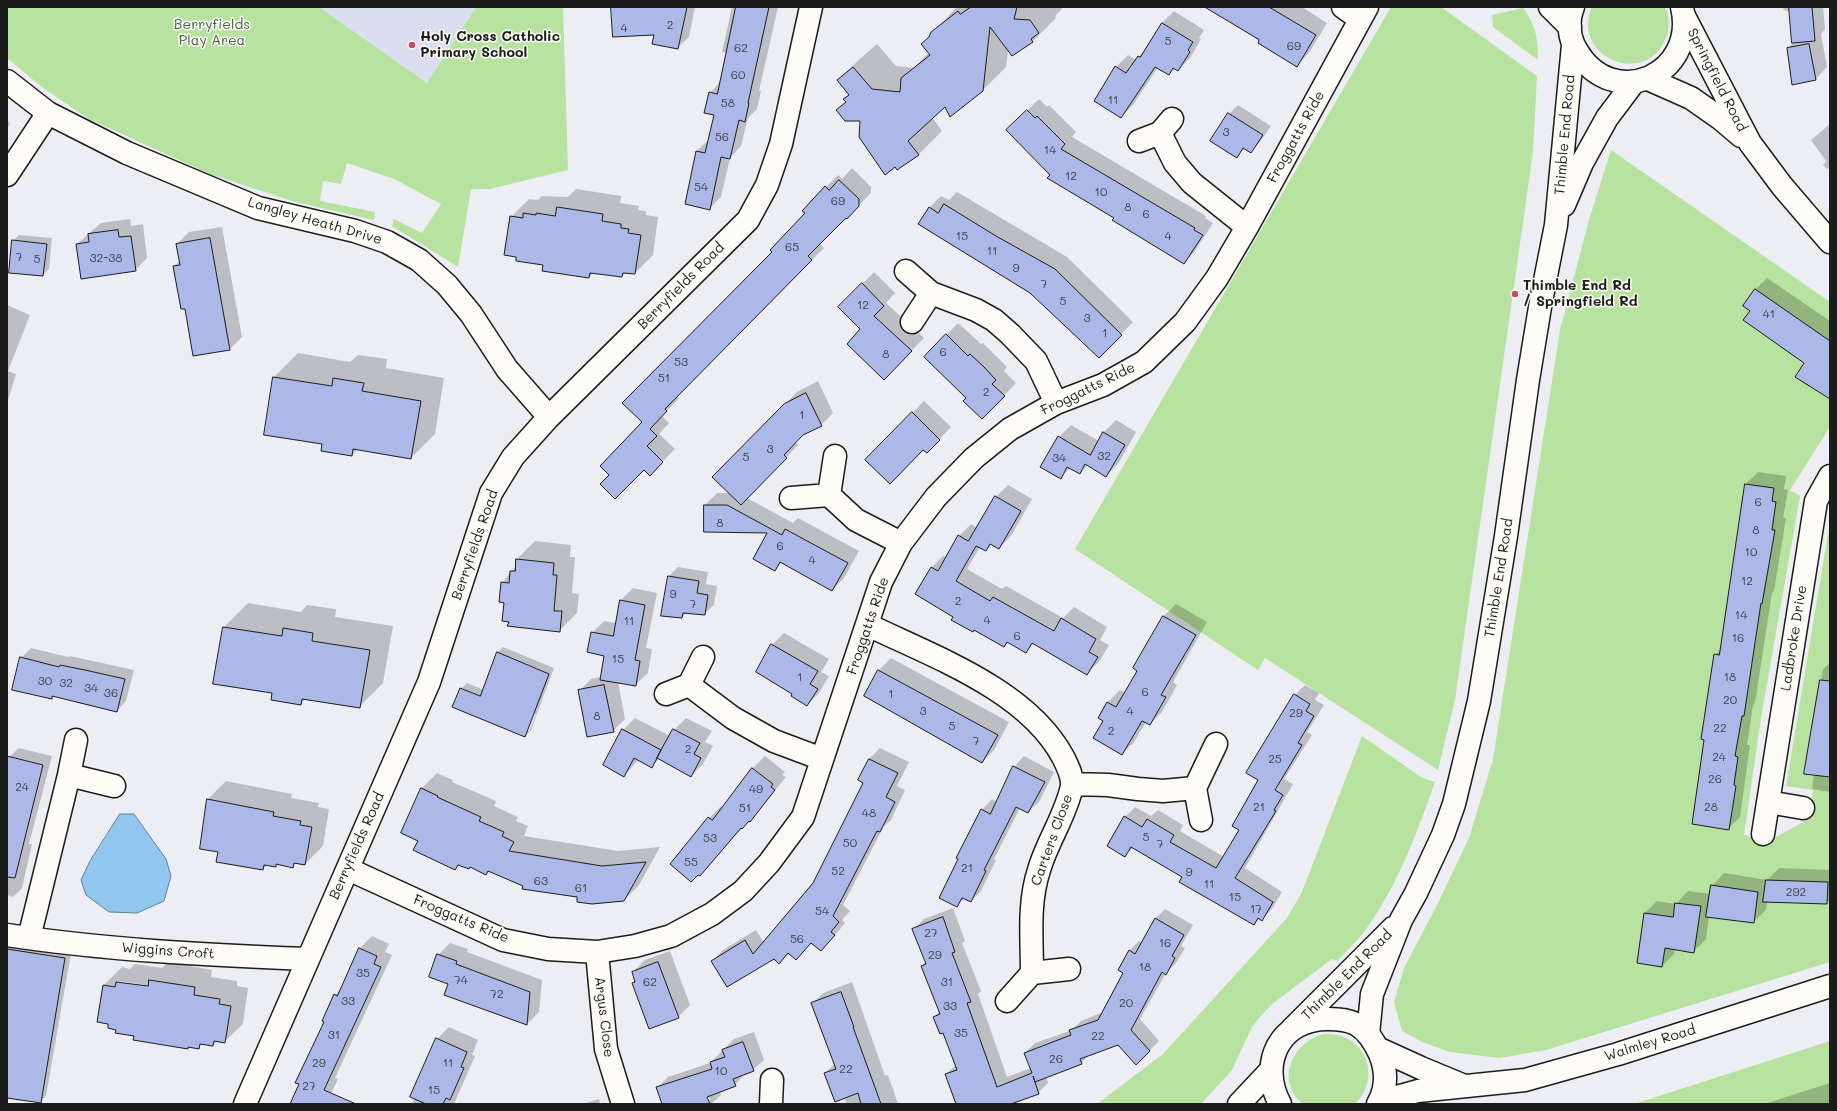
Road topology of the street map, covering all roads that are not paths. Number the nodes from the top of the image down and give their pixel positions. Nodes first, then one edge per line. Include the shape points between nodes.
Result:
1 (811, 7) edge
2 (1550, 7) edge
3 (1357, 11) edge
4 (1683, 12) edge
5 (1572, 26) edge
6 (7, 81) edge
7 (1641, 81) junction
8 (48, 113) junction
9 (1139, 140) dead end
10 (1750, 143) junction
11 (7, 175) edge
12 (1556, 225) junction
13 (1247, 227) junction
14 (1830, 242) edge
15 (906, 271) dead end
16 (931, 293) junction
17 (912, 322) dead end
18 (1056, 403) junction
19 (549, 417) junction
20 (835, 456) dead end
21 (1830, 476) edge
22 (829, 495) junction
23 (791, 498) dead end
24 (901, 543) junction
25 (868, 625) junction
26 (703, 657) dead end
27 (689, 685) junction
28 (666, 694) dead end
29 (76, 740) dead end
30 (1216, 744) dead end
31 (822, 759) junction
32 (69, 775) junction
33 (1072, 784) junction
34 (114, 786) dead end
35 (1195, 788) junction
36 (1768, 802) junction
37 (1802, 808) dead end
38 (1201, 820) dead end
39 (1763, 834) dead end
40 (348, 869) junction
41 (1401, 920) junction
42 (7, 935) edge
43 (29, 938) junction
44 (597, 952) junction
45 (307, 960) junction
46 (1069, 969) dead end
47 (1032, 973) junction
48 (1830, 986) edge
49 (1007, 1000) dead end
50 (1292, 1030) junction
51 (1373, 1041) junction
52 (1271, 1070) junction
53 (772, 1080) dead end
54 (1466, 1087) junction
55 (245, 1104) edge
56 (623, 1104) edge
57 (771, 1104) edge
58 (1239, 1104) edge
59 (1280, 1104) edge
60 (1378, 1104) edge
61 (1384, 1104) edge

1 - 19 street, Berryfields Road via 781,144 767,184 748,220
2 - 5 street
3 - 13 street, Froggatts Ride
4 - 7 street via 1684,37 1677,54 1665,68
4 - 10 street, Springfield Road
5 - 7 street, Springfield Road via 1582,60 1590,70 1609,80
5 - 12 street, Thimble End Road
6 - 8 street, Langley Heath Drive
7 - 10 street, Springfield Road via 1691,98
7 - 12 street, Thimble End Road via 1607,118 1582,162
8 - 11 street
8 - 19 street, Langley Heath Drive via 127,153 258,208 355,231 388,242 419,260 447,285 471,314 507,369
9 - 13 street via 1166,126 1175,163 1192,183
10 - 14 street, Springfield Road via 1782,186
12 - 41 street, Thimble End Road via 1529,373 1479,701 1450,816
13 - 18 street, Froggatts Ride via 1217,278 1186,322 1144,362 1103,385
15 - 16 street
16 - 17 street
16 - 18 street via 976,310 994,320 1010,334 1036,361
18 - 24 street, Froggatts Ride via 1010,429 974,458 936,497
19 - 40 street, Berryfields Road via 513,457 491,493 429,682
20 - 22 street
21 - 36 street, Ladbroke Drive via 1816,501
22 - 23 street
22 - 24 street via 856,520
24 - 25 street, Froggatts Ride via 881,582
25 - 31 street, Froggatts Ride
25 - 33 street, Carters Close via 975,677 1024,709 1058,749 1069,768
26 - 27 street
27 - 28 street
27 - 31 street via 733,718 774,741
29 - 32 street
30 - 35 street
31 - 44 street, Froggatts Ride via 803,817 769,863 743,891 712,914 671,936 635,946
32 - 34 street
32 - 43 street
33 - 35 street via 1163,791
33 - 47 street, Carters Close via 1032,895
35 - 38 street
36 - 37 street
36 - 39 street, Ladbroke Drive
40 - 44 street, Froggatts Ride via 503,940 548,949
40 - 45 street, Berryfields Road
41 - 50 street, Thimble End Road
41 - 51 street, Thimble End Road via 1372,994
42 - 43 street, Wiggins Croft
43 - 45 street, Wiggins Croft via 106,947
44 - 56 street, Argus Close via 606,1049
45 - 55 street, Berryfields Road
46 - 47 street
47 - 49 street
48 - 54 street, Walmley Road via 1618,1054 1525,1080
50 - 51 street, Walmley Road via 1307,1022 1339,1019 1356,1024
50 - 52 street, Thimble End Road via 1276,1048
51 - 54 street, Walmley Road via 1421,1068
51 - 60 street via 1384,1064 1386,1079
52 - 58 street
52 - 59 street via 1273,1091
53 - 57 street
54 - 61 street, Walmley Road via 1418,1090

